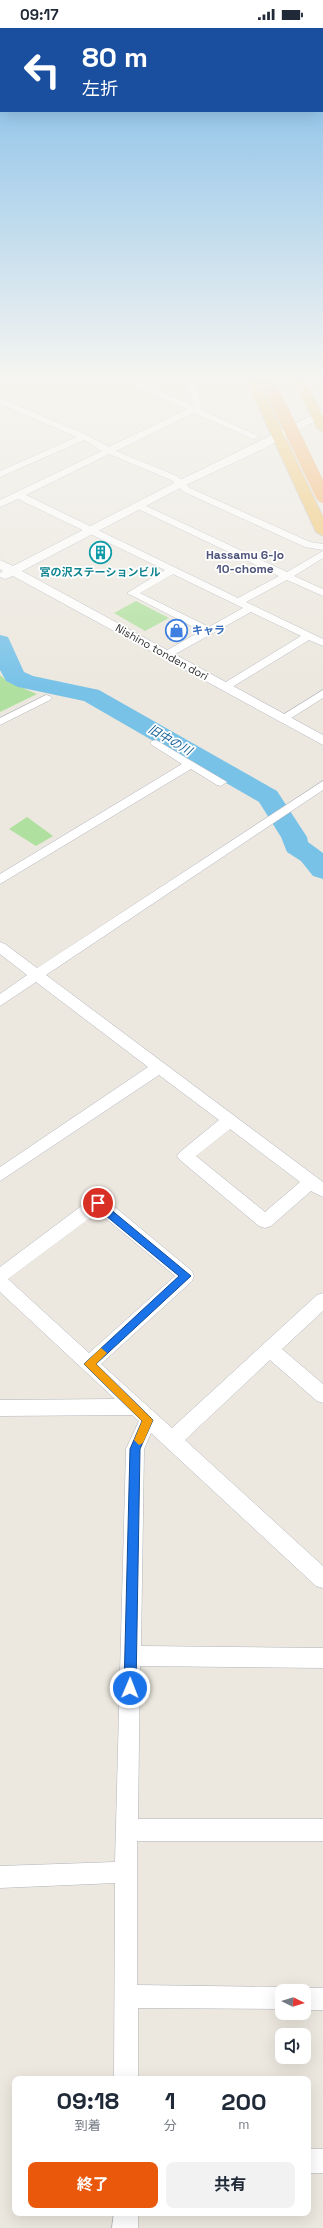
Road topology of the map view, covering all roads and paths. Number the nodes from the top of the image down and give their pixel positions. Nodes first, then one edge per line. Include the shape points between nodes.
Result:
1 (44, 483) edge
2 (173, 483) edge
3 (174, 483) edge
4 (179, 483) edge
5 (300, 483) edge
6 (317, 483) edge
7 (18, 495) junction
8 (323, 496) edge
9 (0, 504) edge
10 (139, 506) junction
11 (78, 524) junction
12 (92, 530) junction
13 (323, 532) edge
14 (323, 547) edge
15 (323, 554) edge
16 (0, 565) edge
17 (173, 570) junction
18 (14, 572) junction
19 (287, 576) junction
20 (0, 578) edge
21 (323, 593) edge
22 (239, 601) junction
23 (251, 608) junction
24 (209, 631) junction
25 (309, 636) junction
26 (323, 643) edge
27 (166, 655) junction
28 (225, 687) junction
29 (323, 693) edge
30 (46, 698) dead end
31 (284, 718) junction
32 (0, 722) edge
33 (323, 741) edge
34 (156, 743) dead end
35 (190, 764) junction
36 (221, 782) dead end
37 (323, 785) edge
38 (0, 880) edge
39 (0, 947) edge
40 (36, 975) junction
41 (0, 1001) edge
42 (160, 1066) junction
43 (230, 1120) junction
44 (0, 1175) edge
45 (317, 1187) edge
46 (0, 1276) edge
47 (0, 1282) edge
48 (323, 1300) edge
49 (270, 1348) junction
50 (89, 1364) junction
51 (323, 1395) edge
52 (0, 1408) edge
53 (142, 1413) junction
54 (171, 1441) junction
55 (323, 1579) edge
56 (131, 1656) junction
57 (323, 1658) edge
58 (128, 1830) junction
59 (323, 1830) edge
60 (126, 1872) junction
61 (0, 1877) edge
62 (126, 1996) junction
63 (275, 1998) edge
64 (311, 1999) edge
65 (323, 1999) edge
66 (126, 2076) edge
67 (311, 2161) edge
68 (323, 2161) edge
69 (126, 2216) edge
70 (125, 2228) edge

1 - 7 street
2 - 11 street
3 - 10 street
4 - 14 street via 187,490 308,545
5 - 13 highway
6 - 8 highway, bridge
7 - 9 street
7 - 11 street
10 - 12 street
10 - 19 street
11 - 12 street
11 - 16 street
12 - 17 street
12 - 18 street
15 - 19 street
16 - 18 street, Nishino tonden dori
17 - 22 street
17 - 24 street via 132,593
18 - 20 street
18 - 27 street, Nishino tonden dori
19 - 21 street
19 - 22 street
22 - 23 street
23 - 24 street
23 - 25 street
24 - 27 street
25 - 26 street
25 - 28 street
27 - 28 street, Nishino tonden dori
28 - 31 street, Nishino tonden dori
29 - 31 street
30 - 32 street
31 - 33 street, Nishino tonden dori
34 - 35 street
35 - 36 street
35 - 38 street
37 - 40 street
39 - 40 street
40 - 41 street
40 - 42 street
42 - 43 street
42 - 44 street
43 - 45 street
43 - 45 street via 186,1156 265,1221
46 - 50 street via 98,1203 186,1276
47 - 50 street
48 - 49 street
49 - 51 street
49 - 54 street
50 - 53 street
52 - 53 street
53 - 54 street
53 - 56 street via 135,1449
54 - 55 street
56 - 57 street
56 - 58 street
58 - 59 street
58 - 60 street
60 - 61 street
60 - 62 street
62 - 63 street
62 - 66 street
64 - 65 street
67 - 68 street
69 - 70 street

